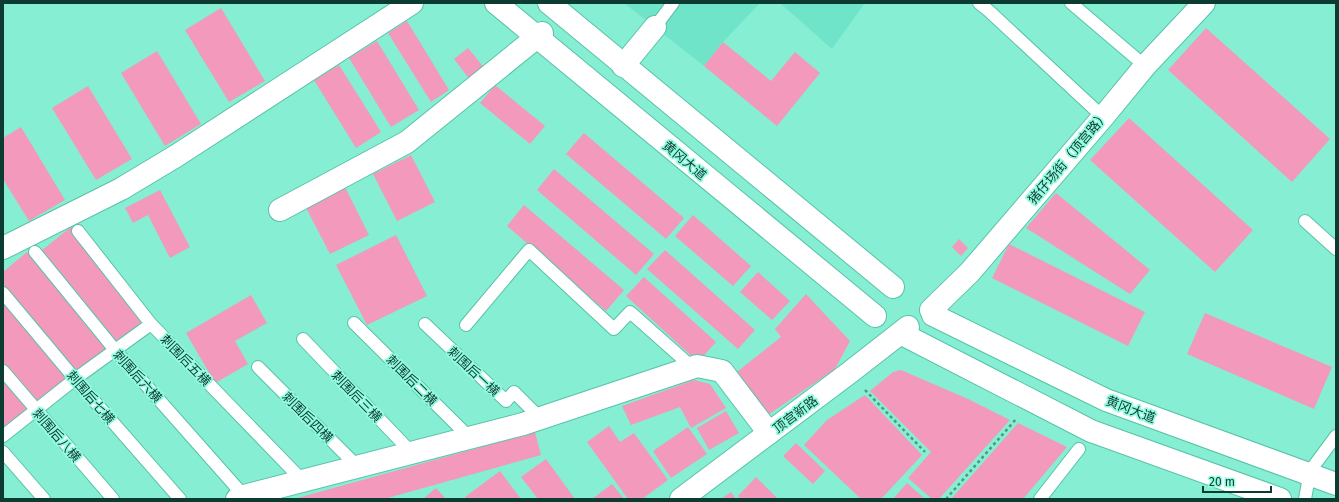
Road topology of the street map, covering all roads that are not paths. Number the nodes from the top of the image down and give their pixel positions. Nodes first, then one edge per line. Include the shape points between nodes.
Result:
1 (412, 3) edge
2 (496, 3) edge
3 (549, 3) edge
4 (674, 3) edge
5 (979, 3) edge
6 (1071, 3) edge
7 (1204, 3) edge
8 (655, 27) joint
9 (542, 33) dead end
10 (623, 66) dead end
11 (1145, 66) junction
12 (1103, 117) junction
13 (280, 210) dead end
14 (1305, 221) dead end
15 (78, 231) dead end
16 (1335, 245) edge
17 (3, 248) edge
18 (35, 252) dead end
19 (893, 287) dead end
20 (3, 293) edge
21 (932, 312) joint
22 (875, 316) dead end
23 (354, 323) dead end
24 (150, 324) junction
25 (425, 324) dead end
26 (466, 324) dead end
27 (302, 339) dead end
28 (115, 350) junction
29 (258, 367) dead end
30 (692, 367) junction
31 (3, 371) edge
32 (75, 379) junction
33 (36, 410) junction
34 (540, 418) junction
35 (769, 433) junction
36 (3, 436) edge
37 (1336, 436) edge
38 (470, 438) junction
39 (1079, 449) dead end
40 (3, 452) edge
41 (412, 453) junction
42 (358, 467) junction
43 (303, 481) junction
44 (1336, 484) edge
45 (241, 498) edge
46 (44, 499) edge
47 (113, 499) edge
48 (180, 499) edge
49 (680, 499) edge
50 (1040, 499) edge
51 (1280, 499) edge
52 (1305, 499) edge

1 - 17 main road via 121,189
2 - 22 main road, 黄冈大道
3 - 19 main road
4 - 8 lane
5 - 12 lane
6 - 11 lane
7 - 11 main road, 猪仔场街（顶宫路）
8 - 10 main road
9 - 13 main road via 407,142
11 - 12 main road, 猪仔场街（顶宫路）
12 - 21 main road, 猪仔场街（顶宫路） via 970,272
14 - 16 lane
15 - 24 lane, 刺围后五横
18 - 28 lane, 刺围后六横
20 - 32 lane, 刺围后七横
21 - 44 main road, 黄冈大道 via 1106,400
23 - 38 lane, 刺围后二横
24 - 28 lane
24 - 43 lane, 刺围后五横
25 - 34 lane, 刺围后一横 via 506,401 514,392
26 - 30 lane via 529,250 614,329 630,312
27 - 41 lane, 刺围后三横
28 - 32 lane
28 - 45 lane, 刺围后六横
29 - 42 lane, 刺围后四横
30 - 34 main road
30 - 35 main road via 722,371
31 - 33 lane, 刺围后八横
32 - 33 lane
32 - 48 lane, 刺围后七横
33 - 36 lane
33 - 47 lane, 刺围后八横
34 - 38 main road
35 - 49 main road, 顶宫新路
35 - 51 main road, 顶宫新路 via 907,332 1091,431
37 - 52 lane via 1310,471
38 - 41 main road
39 - 50 lane
40 - 46 lane
41 - 42 main road
42 - 43 main road
43 - 45 main road

